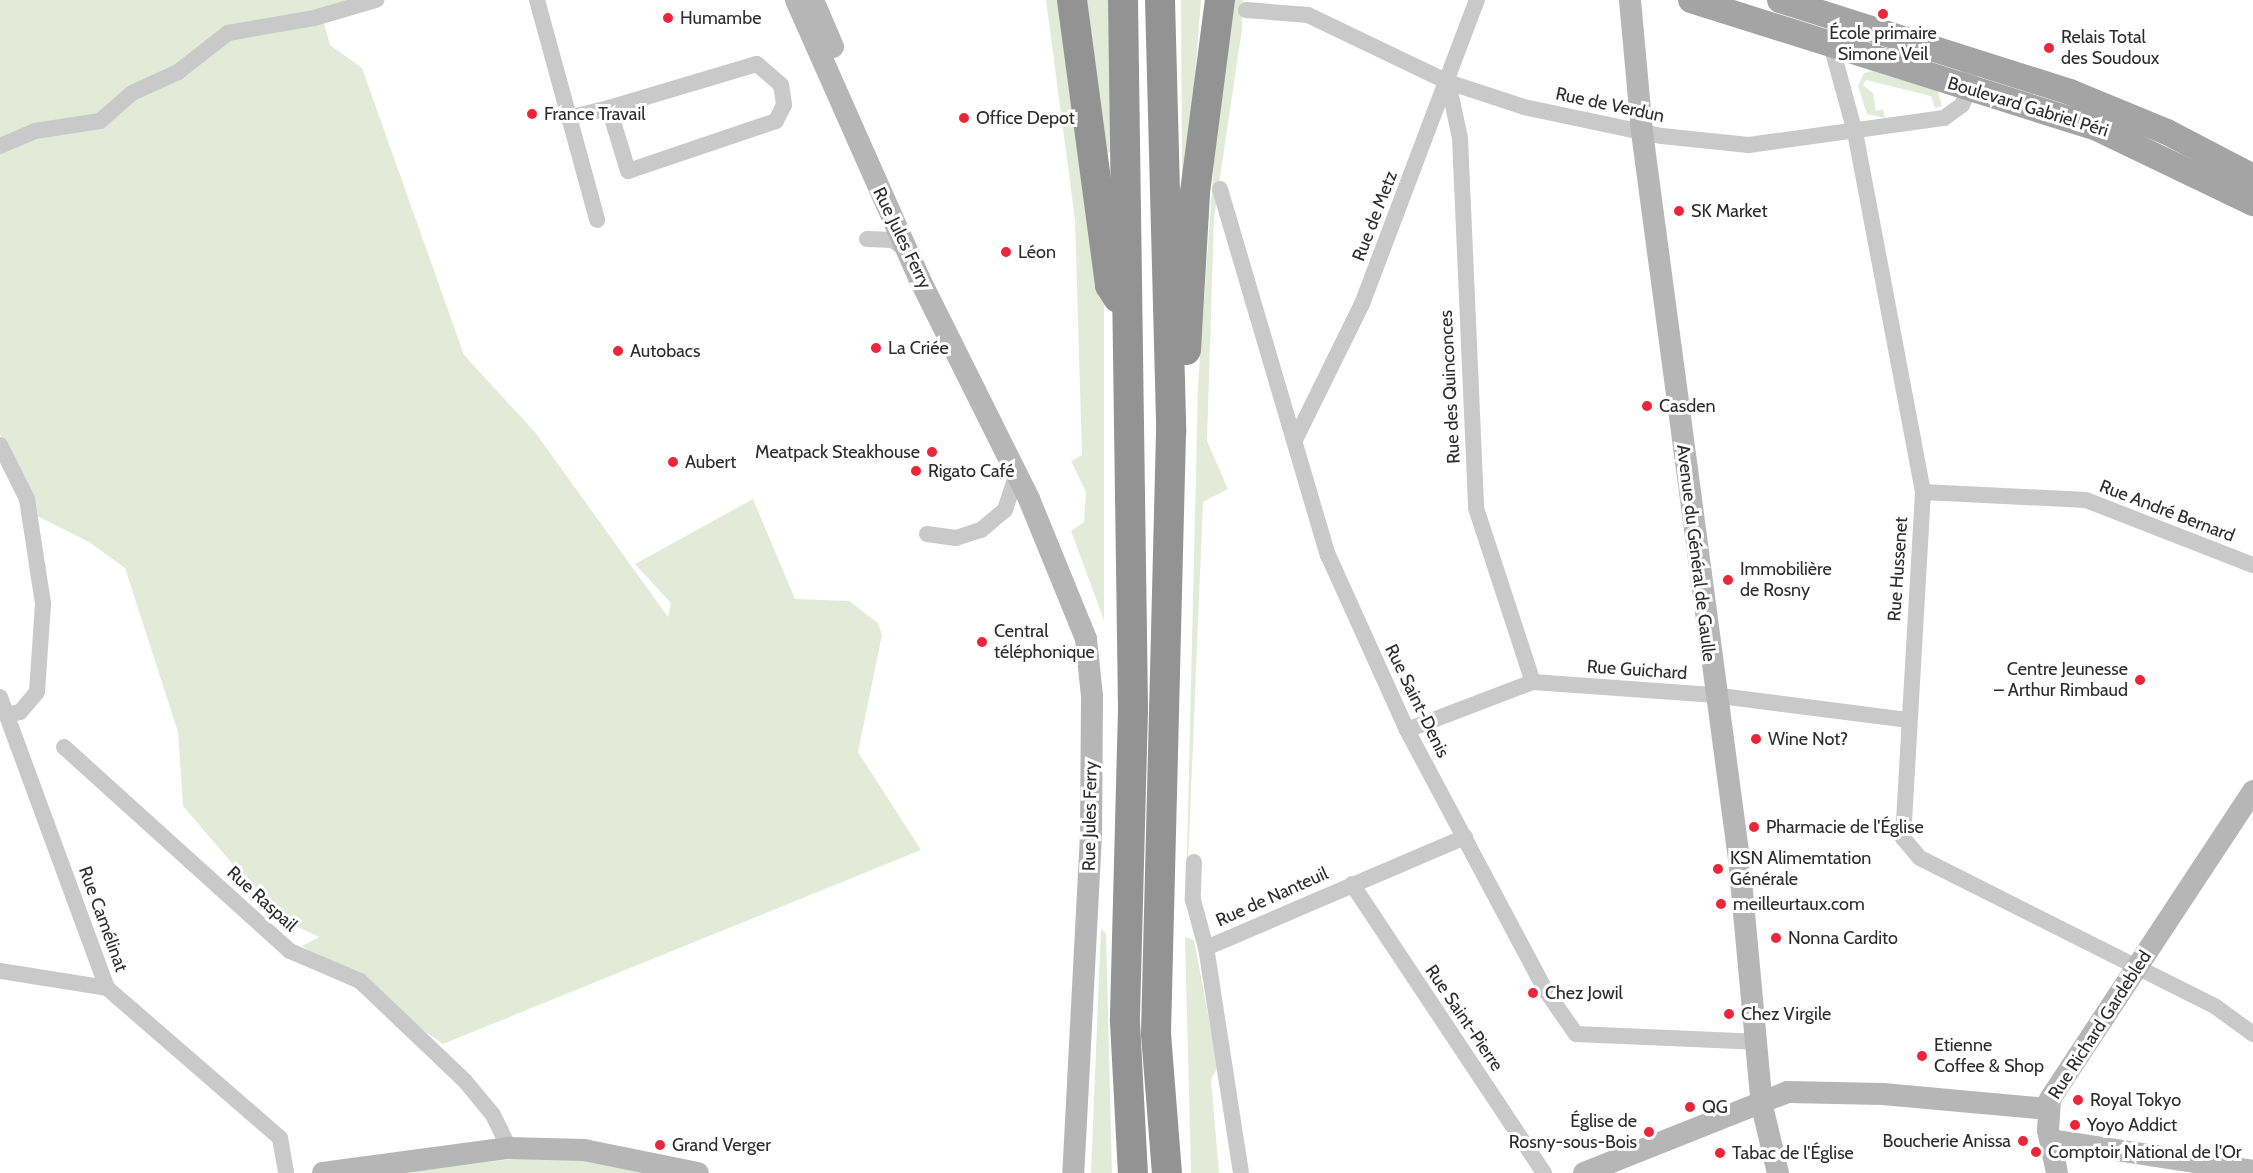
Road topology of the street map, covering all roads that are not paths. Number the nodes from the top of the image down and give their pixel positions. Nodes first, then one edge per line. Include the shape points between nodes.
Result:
1 (376, 0) edge
2 (537, 0) edge
3 (796, 0) edge
4 (813, 0) edge
5 (1072, 0) edge
6 (1124, 0) edge
7 (1160, 0) edge
8 (1211, 0) edge
9 (1477, 0) edge
10 (1630, 0) edge
11 (1691, 0) edge
12 (1780, 0) edge
13 (1233, 5) edge
14 (1819, 7) edge
15 (1213, 35) junction
16 (1831, 45) junction
17 (1969, 61) junction
18 (1448, 82) junction
19 (1969, 89) junction
20 (609, 108) junction
21 (568, 118) junction
22 (1642, 132) junction
23 (1855, 132) junction
24 (0, 146) edge
25 (2253, 177) edge
26 (1220, 189) dead end
27 (2253, 203) edge
28 (889, 213) junction
29 (597, 220) dead end
30 (906, 250) junction
31 (1129, 315) junction
32 (1172, 432) junction
33 (1295, 440) junction
34 (0, 445) edge
35 (1017, 472) junction
36 (1923, 492) junction
37 (927, 534) dead end
38 (2253, 565) edge
39 (1533, 682) junction
40 (1713, 695) junction
41 (0, 697) edge
42 (6, 715) junction
43 (1907, 720) junction
44 (1407, 730) junction
45 (64, 747) dead end
46 (2253, 791) edge
47 (1465, 837) junction
48 (1194, 862) dead end
49 (1352, 884) junction
50 (1206, 948) junction
51 (2134, 970) junction
52 (0, 971) edge
53 (107, 988) junction
54 (2253, 1034) edge
55 (1756, 1042) junction
56 (1762, 1106) junction
57 (2047, 1108) junction
58 (2051, 1140) junction
59 (509, 1148) junction
60 (353, 1171) edge
61 (2253, 1171) edge
62 (286, 1173) edge
63 (323, 1173) edge
64 (698, 1173) edge
65 (1073, 1173) edge
66 (1132, 1173) edge
67 (1167, 1173) edge
68 (1241, 1173) edge
69 (1544, 1173) edge
70 (1584, 1173) edge
71 (1778, 1173) edge
72 (2057, 1173) edge

1 - 24 street via 314,18 228,33 178,72 132,93 100,122 35,131
2 - 21 street
3 - 28 street, Rue Jules Ferry
4 - 35 street, Rue Jules Ferry via 1010,444
5 - 31 highway via 1110,285
6 - 31 highway
7 - 32 highway
8 - 15 highway
9 - 18 street, Rue de Metz
10 - 22 street, Avenue du Général de Gaulle
11 - 16 main road, Boulevard Gabriel Péri
12 - 14 main road, Boulevard Gabriel Péri
13 - 15 highway
13 - 18 street, Rue de Verdun via 1308,15
14 - 17 main road, Boulevard Gabriel Péri
15 - 32 highway via 1195,192 1188,342
16 - 19 main road, Boulevard Gabriel Péri
16 - 23 street, Rue Hussenet
17 - 19 street
17 - 25 main road, Boulevard Gabriel Péri via 2120,111
18 - 22 street, Rue de Verdun via 1524,107
18 - 33 street, Rue de Metz via 1362,304
18 - 39 street, Rue des Quinconces via 1460,138 1476,508
19 - 23 street, Rue de Verdun via 1962,105 1944,118
19 - 27 main road, Boulevard Gabriel Péri via 2126,139
20 - 20 street via 628,171 776,121 784,105 781,85 757,64
20 - 21 street
21 - 29 street
22 - 23 street, Rue de Verdun via 1749,145
22 - 40 street, Avenue du Général de Gaulle
23 - 36 street, Rue Hussenet
26 - 33 street, Rue Saint-Denis
28 - 30 street, Rue Jules Ferry
28 - 30 street via 890,224 867,239 893,240
30 - 35 street, Rue Jules Ferry
31 - 66 highway via 1133,710 1125,1022
32 - 67 highway via 1156,1034
33 - 44 street, Rue Saint-Denis via 1328,555
34 - 42 street via 27,499 44,604 37,692 20,712
35 - 37 street via 1005,510 981,530 956,538
35 - 65 street, Rue Jules Ferry via 1080,619 1092,696 1091,835
36 - 38 street, Rue André Bernard via 2086,500
36 - 43 street, Rue Hussenet
39 - 40 street, Rue Guichard
39 - 44 street, Rue Guichard
40 - 43 street, Rue Guichard
40 - 55 street, Avenue du Général de Gaulle via 1739,859
41 - 42 street, Rue Camélinat
42 - 53 street, Rue Camélinat
43 - 51 street, Rue Hussenet via 1903,838 1920,858
44 - 47 street, Rue Saint-Denis
45 - 59 street, Rue Raspail via 290,951 360,981 465,1081 493,1115
46 - 51 street, Rue Richard Gardebled
47 - 49 street, Rue de Nanteuil
47 - 55 street, Rue Saint-Denis via 1546,991 1576,1034
48 - 50 street via 1193,900
49 - 50 street, Rue de Nanteuil
49 - 69 street, Rue Saint-Pierre
50 - 68 street, Rue de Nanteuil
51 - 54 street, Rue Hussenet via 2216,1007
51 - 57 street, Rue Richard Gardebled
52 - 53 street
53 - 62 street, Rue Camélinat via 280,1138
55 - 56 street, Avenue du Général de Gaulle
56 - 57 street, Rue Richard Gardebled via 1788,1092 1827,1092
56 - 70 street, Rue Richard Gardebled
56 - 71 street, Avenue du Général de Gaulle
57 - 58 street
58 - 61 street
58 - 72 street
59 - 60 street
59 - 64 street via 584,1150
60 - 63 street

